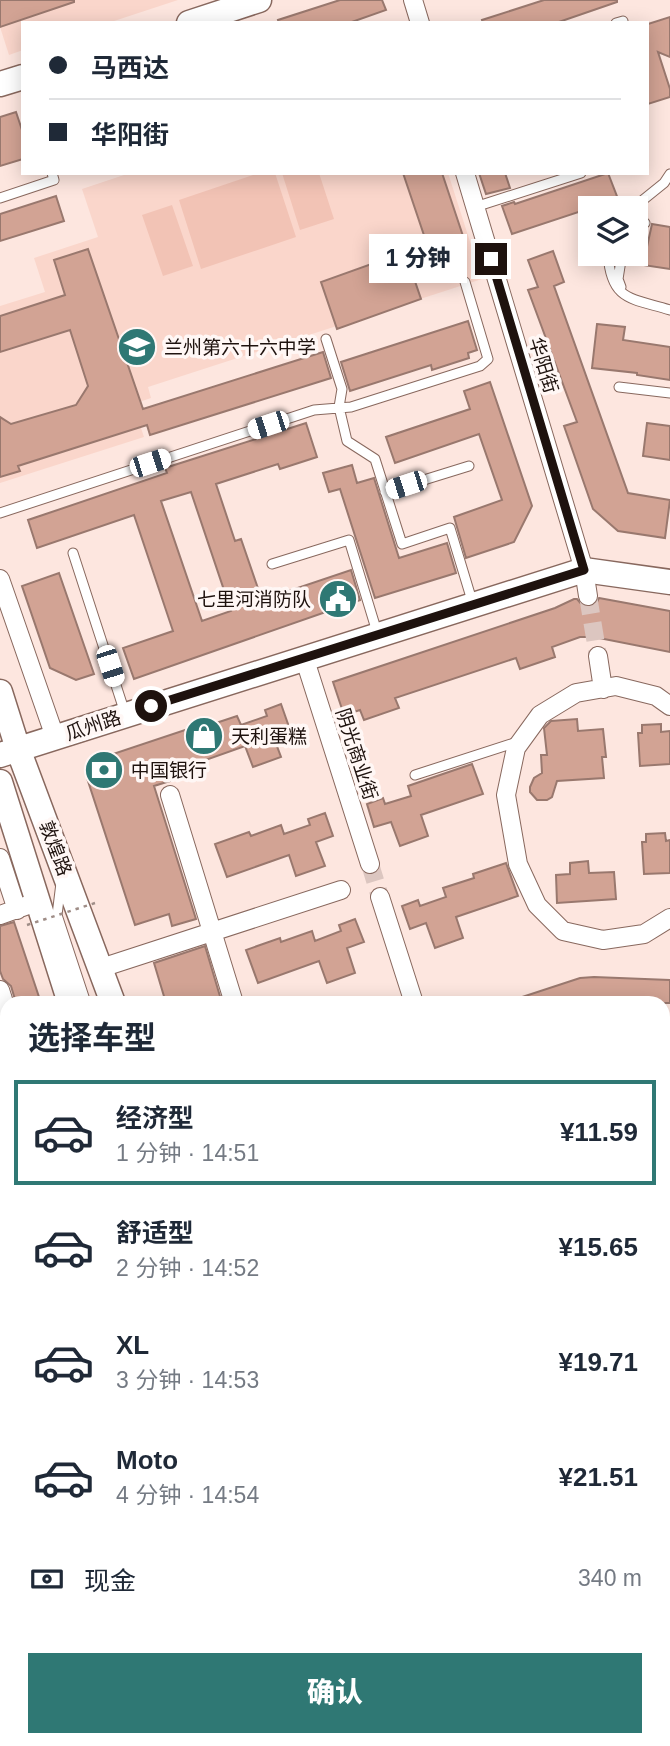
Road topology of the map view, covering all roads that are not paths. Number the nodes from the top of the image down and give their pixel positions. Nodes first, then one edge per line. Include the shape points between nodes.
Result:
1 (259, 0) edge
2 (413, 0) edge
3 (202, 21) edge
4 (419, 21) edge
5 (670, 174) edge
6 (53, 175) edge
7 (466, 175) edge
8 (575, 175) edge
9 (648, 196) edge
10 (0, 198) edge
11 (475, 207) junction
12 (611, 266) edge
13 (620, 266) edge
14 (465, 282) dead end
15 (624, 296) junction
16 (670, 310) edge
17 (326, 339) dead end
18 (618, 387) dead end
19 (670, 393) edge
20 (339, 407) junction
21 (469, 466) dead end
22 (385, 492) junction
23 (0, 513) edge
24 (73, 553) dead end
25 (272, 564) dead end
26 (584, 570) junction
27 (0, 579) edge
28 (670, 582) edge
29 (588, 596) tunnel mouth
30 (473, 604) junction
31 (378, 634) junction
32 (598, 656) tunnel mouth
33 (304, 657) junction
34 (603, 689) junction
35 (0, 692) edge
36 (670, 706) edge
37 (125, 714) junction
38 (55, 737) junction
39 (522, 740) junction
40 (9, 752) edge
41 (415, 775) dead end
42 (0, 782) edge
43 (170, 795) dead end
44 (0, 858) edge
45 (370, 864) tunnel mouth
46 (62, 866) junction
47 (341, 890) dead end
48 (380, 897) tunnel mouth
49 (20, 912) edge
50 (670, 918) edge
51 (212, 932) junction
52 (101, 968) junction
53 (66, 996) edge
54 (84, 996) edge
55 (111, 996) edge
56 (232, 996) edge
57 (412, 996) edge

1 - 3 street
2 - 4 street
5 - 9 lane
6 - 10 lane via 54,180
7 - 11 street, 华阳街
8 - 11 lane
11 - 26 street, 华阳街
12 - 15 lane via 615,287
13 - 15 lane via 618,279
14 - 20 lane via 488,359 480,366
15 - 16 lane
17 - 20 lane via 342,389
18 - 19 lane
20 - 22 lane via 347,441 375,459
20 - 23 lane via 314,410
21 - 22 lane
22 - 30 lane via 402,544 450,528
24 - 37 lane
25 - 31 lane via 348,540
26 - 28 street, 瓜州路
26 - 29 street, 华阳街
26 - 30 street, 瓜州路
27 - 38 street
30 - 31 street, 瓜州路
31 - 33 street, 瓜州路
32 - 34 street
33 - 37 street, 瓜州路
33 - 45 street, 阴光商业街
34 - 36 street via 616,687 656,696
34 - 39 street via 576,693 540,715
35 - 40 street, 敦煌路
37 - 38 street, 瓜州路
38 - 40 street, 瓜州路
39 - 41 lane
39 - 50 street via 516,748 506,795 518,864 537,905 563,930 603,940 643,934
40 - 46 street, 敦煌路
42 - 49 street, 敦煌路
43 - 51 street
44 - 49 street
46 - 52 street, 敦煌路
46 - 54 lane via 57,915
47 - 51 street
48 - 57 street
49 - 53 street, 敦煌路
51 - 52 street
51 - 56 street
52 - 55 street, 敦煌路

